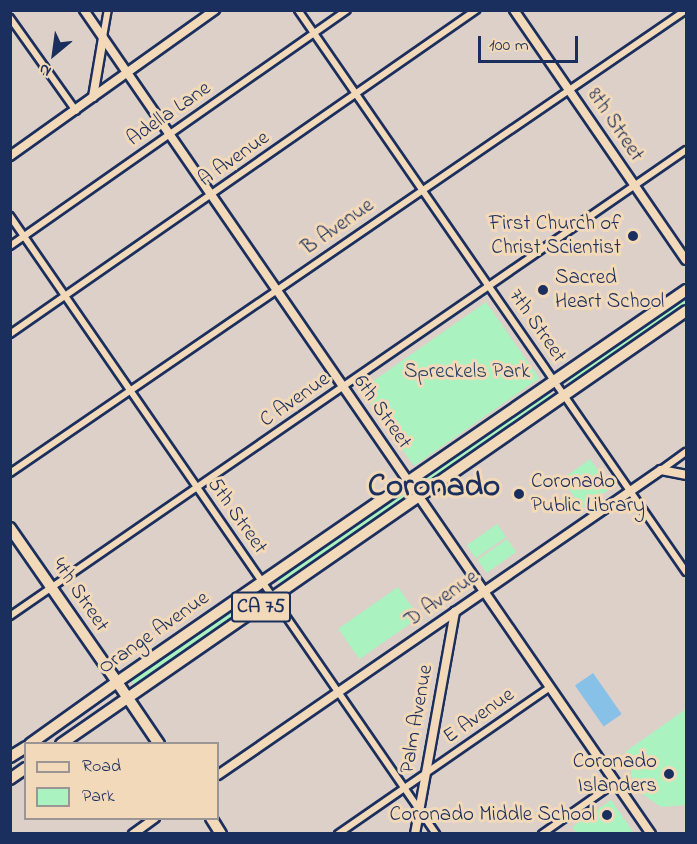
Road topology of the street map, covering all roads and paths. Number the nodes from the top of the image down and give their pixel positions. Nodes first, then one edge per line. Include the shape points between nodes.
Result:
1 (84, 10) edge
2 (108, 10) edge
3 (214, 10) edge
4 (298, 10) edge
5 (347, 10) edge
6 (476, 10) edge
7 (514, 10) edge
8 (686, 10) edge
9 (10, 18) edge
10 (314, 34) junction
11 (103, 38) junction
12 (127, 74) junction
13 (568, 88) junction
14 (356, 94) junction
15 (93, 97) junction
16 (76, 111) junction
17 (168, 134) junction
18 (687, 150) edge
19 (10, 156) edge
20 (635, 186) junction
21 (422, 189) junction
22 (211, 196) junction
23 (10, 216) edge
24 (24, 236) junction
25 (10, 246) edge
26 (687, 260) edge
27 (489, 286) junction
28 (276, 290) junction
29 (687, 290) edge
30 (66, 296) junction
31 (687, 311) edge
32 (10, 334) edge
33 (554, 380) junction
34 (343, 387) junction
35 (130, 390) junction
36 (565, 397) junction
37 (687, 452) edge
38 (661, 470) junction
39 (10, 473) edge
40 (687, 475) edge
41 (408, 481) junction
42 (197, 487) junction
43 (630, 491) junction
44 (419, 498) junction
45 (10, 528) edge
46 (687, 572) edge
47 (262, 581) junction
48 (52, 588) junction
49 (484, 592) junction
50 (274, 598) junction
51 (455, 612) junction
52 (10, 616) edge
53 (117, 682) junction
54 (550, 687) junction
55 (339, 692) junction
56 (128, 699) junction
57 (33, 742) edge
58 (64, 742) edge
59 (158, 742) edge
60 (24, 748) edge
61 (10, 757) edge
62 (24, 769) edge
63 (425, 773) junction
64 (219, 775) edge
65 (10, 779) edge
66 (616, 782) junction
67 (405, 788) junction
68 (419, 809) junction
69 (154, 820) edge
70 (212, 820) edge
71 (134, 834) edge
72 (221, 834) edge
73 (338, 834) edge
74 (415, 834) edge
75 (436, 834) edge
76 (542, 834) edge
77 (651, 834) edge

1 - 11 street, 6th Street
2 - 11 street
3 - 12 street
4 - 10 street, 7th Street
5 - 10 street, Adella Lane
6 - 14 street, A Avenue
7 - 13 street, 8th Street
8 - 13 street, B Avenue
9 - 16 street
10 - 14 street, 7th Street
10 - 17 street, Adella Lane
11 - 12 street, 6th Street
11 - 15 street
12 - 15 street
12 - 17 street, 6th Street
13 - 20 street, 8th Street
13 - 21 street, B Avenue
14 - 21 street, 7th Street
14 - 22 street, A Avenue
15 - 16 street
16 - 19 street
17 - 22 street, 6th Street
17 - 24 street, Adella Lane
18 - 20 street, C Avenue
20 - 26 street, 8th Street
20 - 27 street, C Avenue
21 - 27 street, 7th Street
21 - 28 street, B Avenue
22 - 28 street, 6th Street
22 - 30 street, A Avenue
23 - 24 street, 5th Street
24 - 25 street, Adella Lane
24 - 30 street, 5th Street
27 - 33 street, 7th Street
27 - 34 street, C Avenue
28 - 34 street, 6th Street
28 - 35 street, B Avenue
29 - 33 main road, Orange Avenue / CA 75
30 - 32 street, A Avenue
30 - 35 street, 5th Street
31 - 36 main road, Orange Avenue / CA 75
33 - 36 street, 7th Street
33 - 41 main road, Orange Avenue / CA 75
34 - 41 street, 6th Street
34 - 42 street, C Avenue
35 - 39 street, B Avenue
35 - 42 street, 5th Street
36 - 43 street, 7th Street
36 - 44 main road, Orange Avenue / CA 75
37 - 38 street, D Avenue
38 - 40 street
38 - 43 street, D Avenue
41 - 44 street, 6th Street
41 - 47 main road, Orange Avenue / CA 75
42 - 47 street, 5th Street
42 - 48 street, C Avenue
43 - 46 street, 7th Street
43 - 49 street, D Avenue
44 - 49 street, 6th Street
44 - 50 main road, Orange Avenue / CA 75
45 - 48 main road, 4th Street
47 - 50 street, 5th Street
47 - 53 main road, Orange Avenue / CA 75
48 - 52 street, C Avenue
48 - 53 main road, 4th Street
49 - 51 street, D Avenue
49 - 54 street, 6th Street
50 - 55 street, 5th Street
50 - 56 main road, Orange Avenue / CA 75
51 - 55 street, D Avenue
51 - 63 street, Palm Avenue
53 - 56 main road, 4th Street
53 - 57 main road, Orange Avenue
54 - 63 street, E Avenue
54 - 66 street, 6th Street
55 - 64 street, D Avenue
55 - 67 street, 5th Street
56 - 58 main road, Orange Avenue / CA 75
56 - 59 main road, 4th Street
60 - 61 main road
62 - 65 main road
63 - 67 street, E Avenue
63 - 68 street, Palm Avenue
66 - 76 street
66 - 77 street, 6th Street
67 - 68 street, 5th Street
67 - 73 street, E Avenue
68 - 74 street, Palm Avenue
68 - 75 street, 5th Street
69 - 71 street
70 - 72 main road

